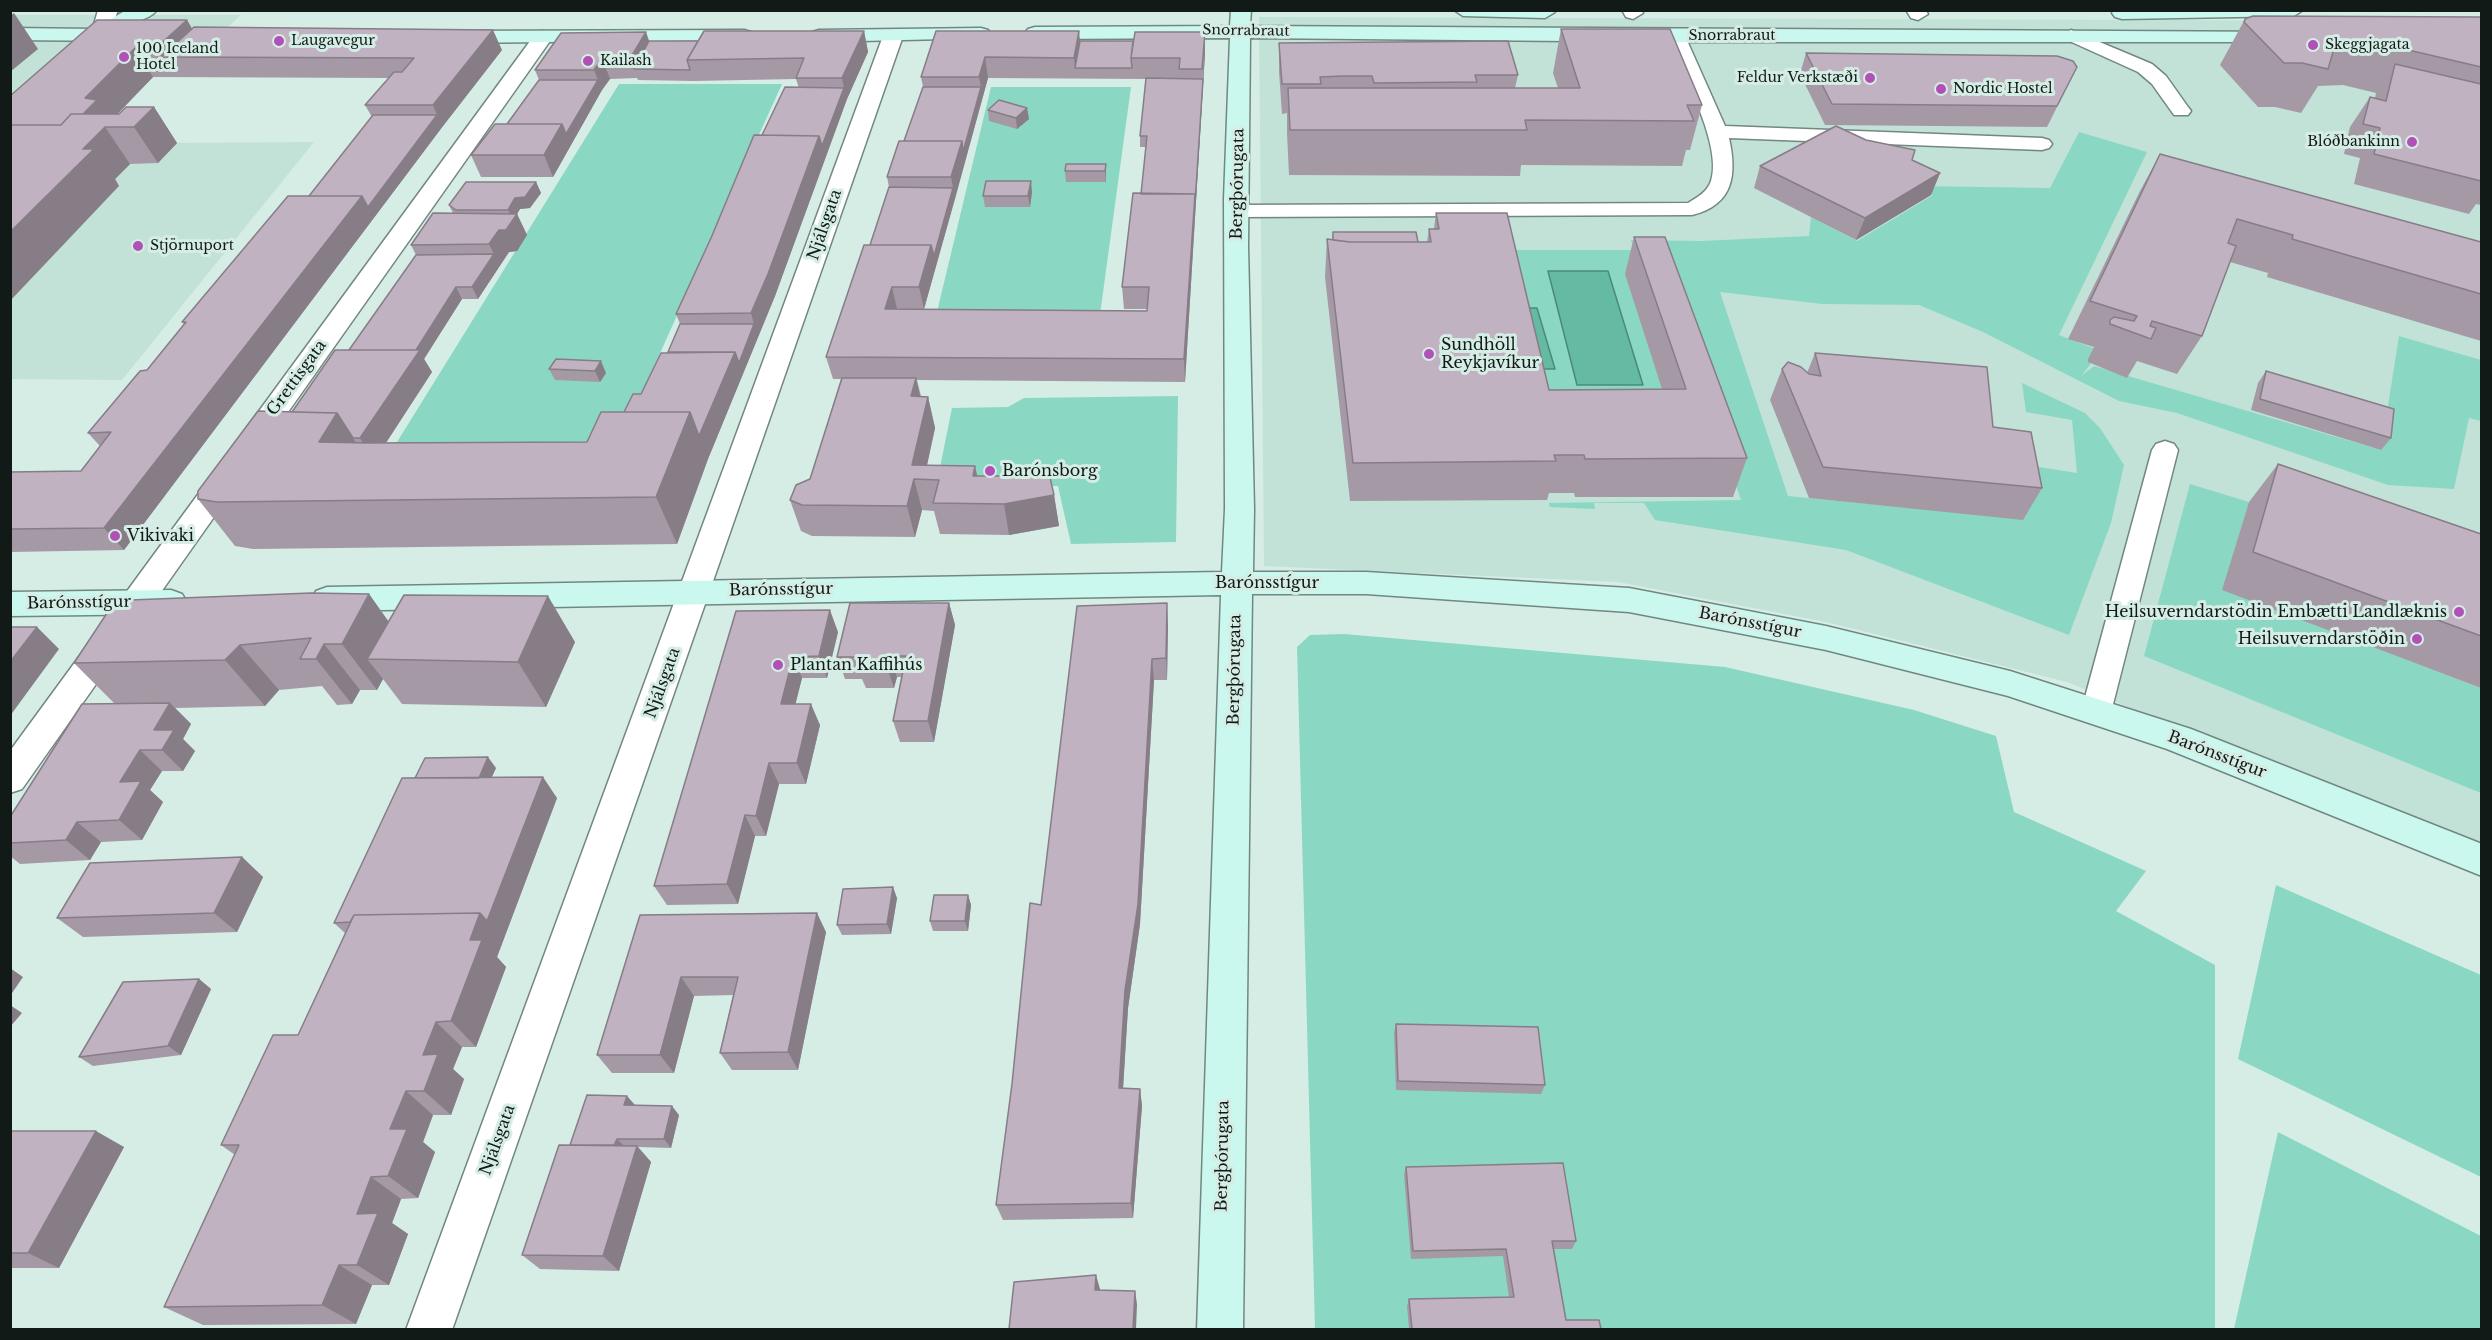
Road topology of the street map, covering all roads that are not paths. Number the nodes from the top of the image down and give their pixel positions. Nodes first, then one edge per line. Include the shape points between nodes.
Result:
1 (108, 10) edge
2 (148, 10) edge
3 (1463, 10) edge
4 (2294, 10) edge
5 (2190, 11) edge
6 (1565, 12) dead end
7 (1632, 12) edge
8 (1916, 12) edge
9 (1610, 13) dead end
10 (1657, 13) dead end
11 (2108, 13) dead end
12 (1894, 14) dead end
13 (1941, 14) dead end
14 (1241, 21) edge
15 (10, 34) edge
16 (101, 34) junction
17 (147, 35) edge
18 (2071, 35) junction
19 (432, 36) edge
20 (762, 36) edge
21 (798, 36) edge
22 (893, 36) junction
23 (1676, 36) junction
24 (2304, 36) edge
25 (543, 37) junction
26 (2181, 111) dead end
27 (10, 117) edge
28 (1718, 132) junction
29 (2042, 144) dead end
30 (1237, 211) junction
31 (2165, 450) dead end
32 (1237, 582) junction
33 (696, 591) junction
34 (295, 599) edge
35 (199, 601) edge
36 (137, 602) junction
37 (10, 604) edge
38 (2096, 712) junction
39 (10, 779) edge
40 (2481, 860) edge
41 (429, 1329) edge
42 (1220, 1329) edge

1 - 16 street
2 - 16 street via 126,17
3 - 6 street
4 - 5 street
5 - 11 street
7 - 9 street
7 - 10 street
8 - 12 street
8 - 13 street
14 - 22 street, Snorrabraut
14 - 23 street, Snorrabraut
14 - 30 street, Bergþórugata
15 - 16 street
16 - 17 street
16 - 27 street
18 - 23 street, Snorrabraut
18 - 24 street, Snorrabraut
18 - 26 lane via 2145,68 2159,80
19 - 25 street
20 - 25 street
21 - 22 street, Snorrabraut
22 - 33 street, Njálsgata
23 - 28 lane
25 - 36 street, Grettisgata
28 - 29 lane
28 - 30 lane via 1724,170 1716,193 1692,209
30 - 32 street, Bergþórugata via 1241,528
31 - 38 lane
32 - 33 street, Barónsstígur
32 - 38 street, Barónsstígur via 1366,583 1629,600 1826,638 2010,684
32 - 42 street, Bergþórugata
33 - 34 street, Barónsstígur
33 - 41 street, Njálsgata
35 - 36 street, Barónsstígur
36 - 37 street, Barónsstígur
36 - 39 street, Grettisgata
38 - 40 street, Barónsstígur via 2179,739

